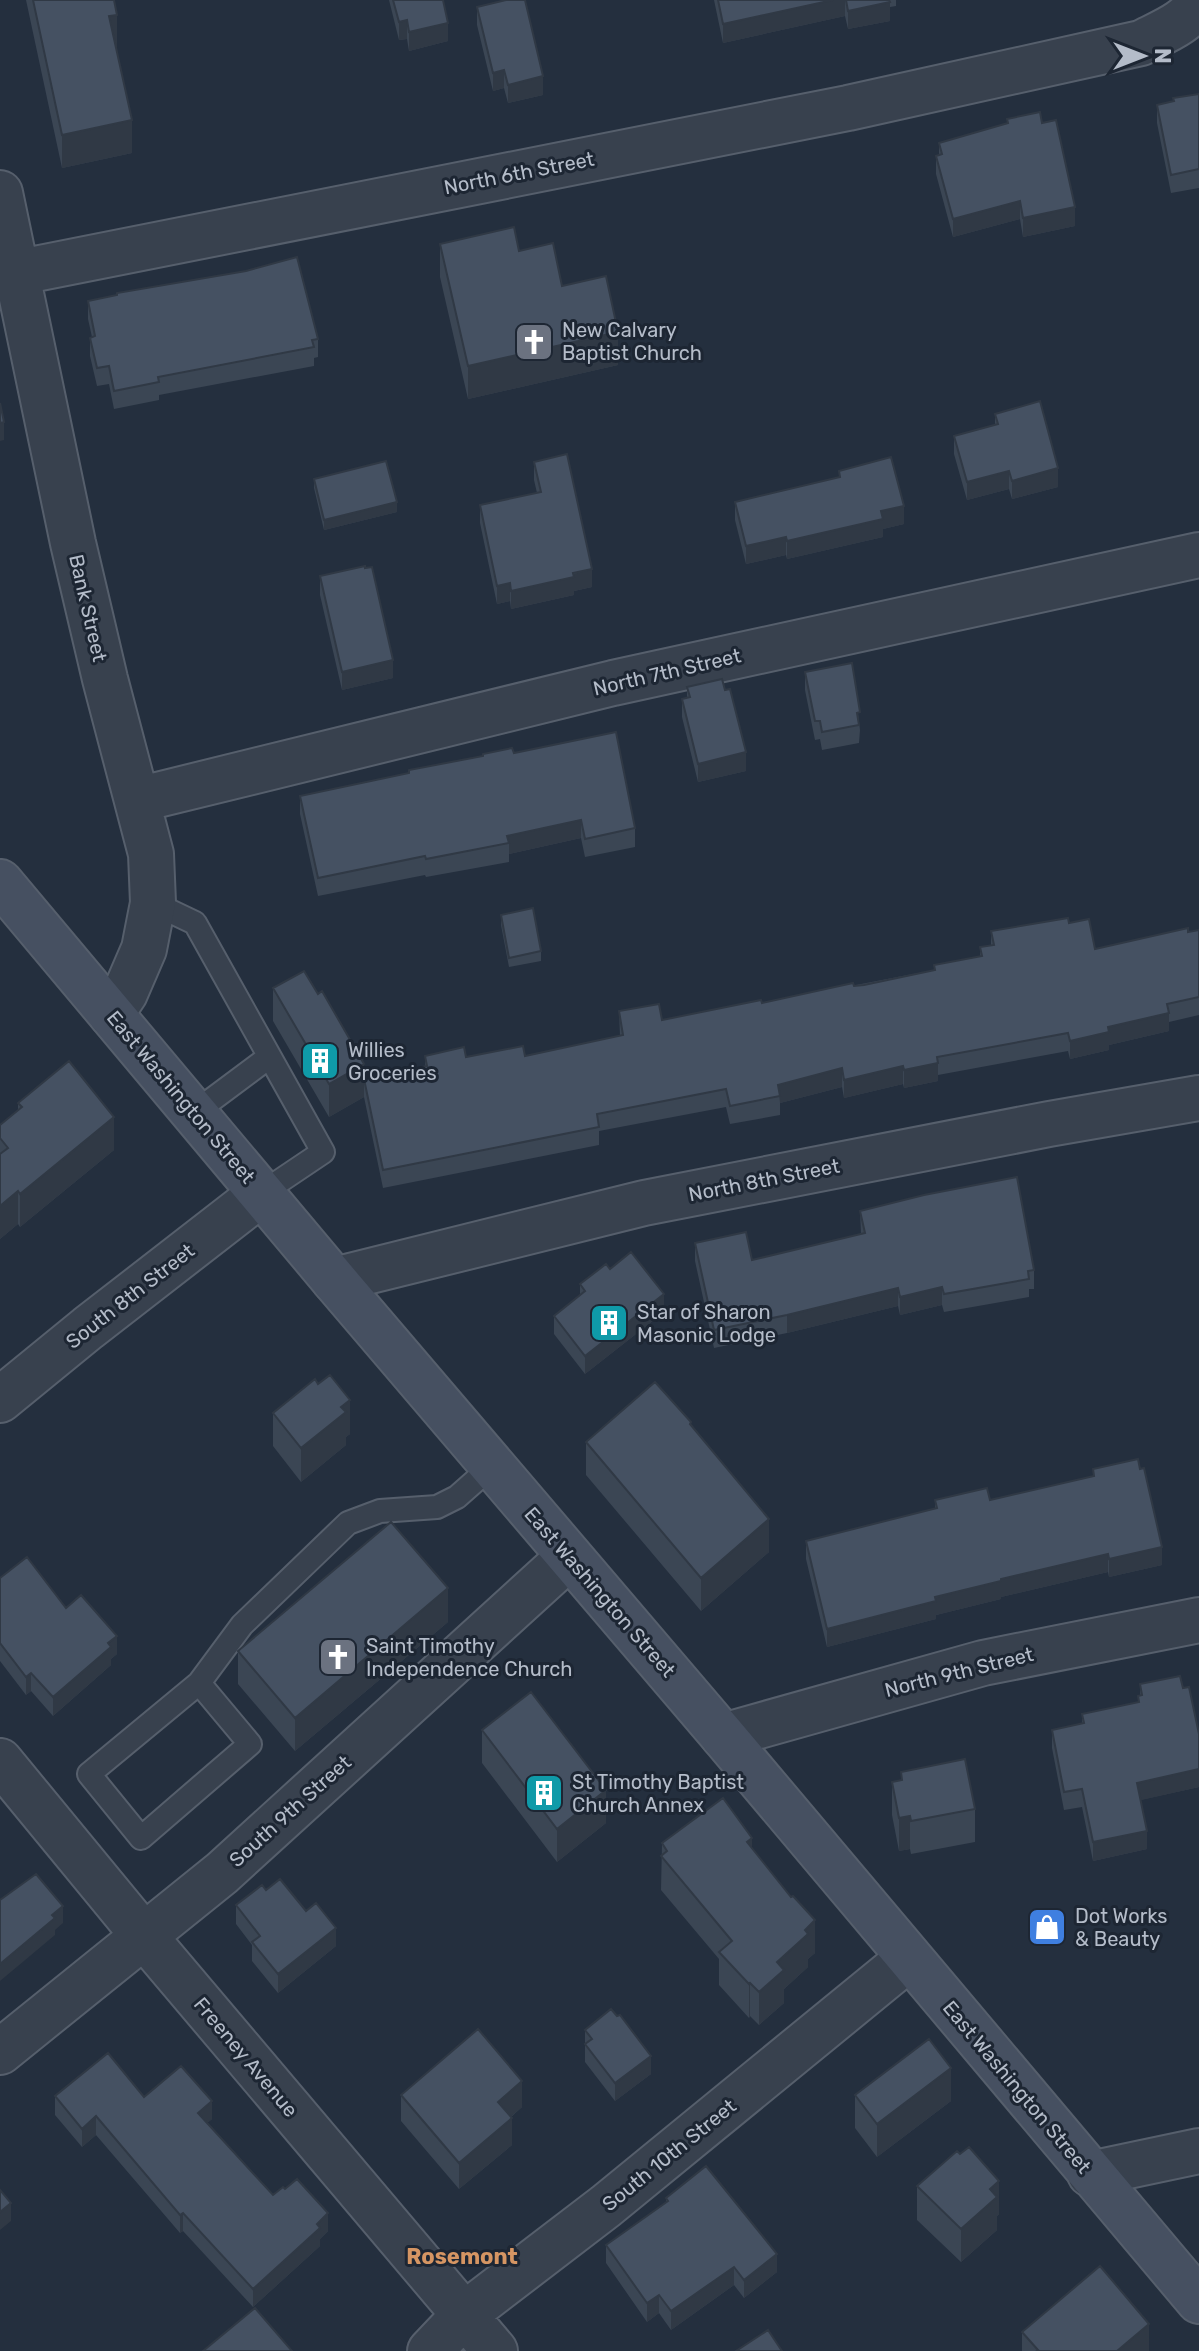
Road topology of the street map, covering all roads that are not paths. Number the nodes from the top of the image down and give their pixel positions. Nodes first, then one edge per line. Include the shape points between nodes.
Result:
1 (1199, 0) edge
2 (0, 193) edge
3 (8, 274) edge
4 (1199, 555) edge
5 (137, 800) junction
6 (0, 882) edge
7 (153, 903) junction
8 (111, 1014) junction
9 (269, 1057) junction
10 (1199, 1098) edge
11 (194, 1113) junction
12 (262, 1193) junction
13 (334, 1280) junction
14 (0, 1400) edge
15 (492, 1466) junction
16 (569, 1557) junction
17 (1199, 1620) edge
18 (199, 1683) junction
19 (723, 1736) junction
20 (0, 1761) edge
21 (144, 1936) junction
22 (909, 1958) junction
23 (0, 2052) edge
24 (1199, 2151) edge
25 (1090, 2174) junction
26 (1199, 2301) edge
27 (465, 2314) junction
28 (430, 2351) edge
29 (495, 2351) edge

1 - 3 street, North 6th Street via 1173,27 1141,43 848,108
2 - 3 street, Bank Street
3 - 5 street, Bank Street
4 - 5 street, North 7th Street via 613,683
5 - 7 street, Bank Street via 151,854
6 - 8 main road, East Washington Street
7 - 8 street, Bank Street via 144,949
7 - 9 lane via 195,923
8 - 11 main road, East Washington Street
9 - 11 lane
9 - 12 lane via 323,1152
10 - 13 street, North 8th Street via 644,1203
11 - 12 main road, East Washington Street
12 - 13 main road, East Washington Street
12 - 14 street, South 8th Street
13 - 15 main road, East Washington Street
15 - 16 main road, East Washington Street
15 - 18 lane via 437,1507 380,1511 348,1523 242,1625
16 - 19 main road, East Washington Street
16 - 21 street, South 9th Street via 222,1873
17 - 19 street, North 9th Street via 983,1663
18 - 18 lane via 89,1774 141,1838 250,1744
19 - 22 main road, East Washington Street
20 - 21 street, Freeney Avenue
21 - 23 street, South 9th Street
21 - 27 street, Freeney Avenue
22 - 25 main road, East Washington Street
22 - 27 street, South 10th Street
24 - 25 street
25 - 26 main road, East Washington Street
27 - 28 street, South 10th Street
27 - 29 street, Freeney Avenue

